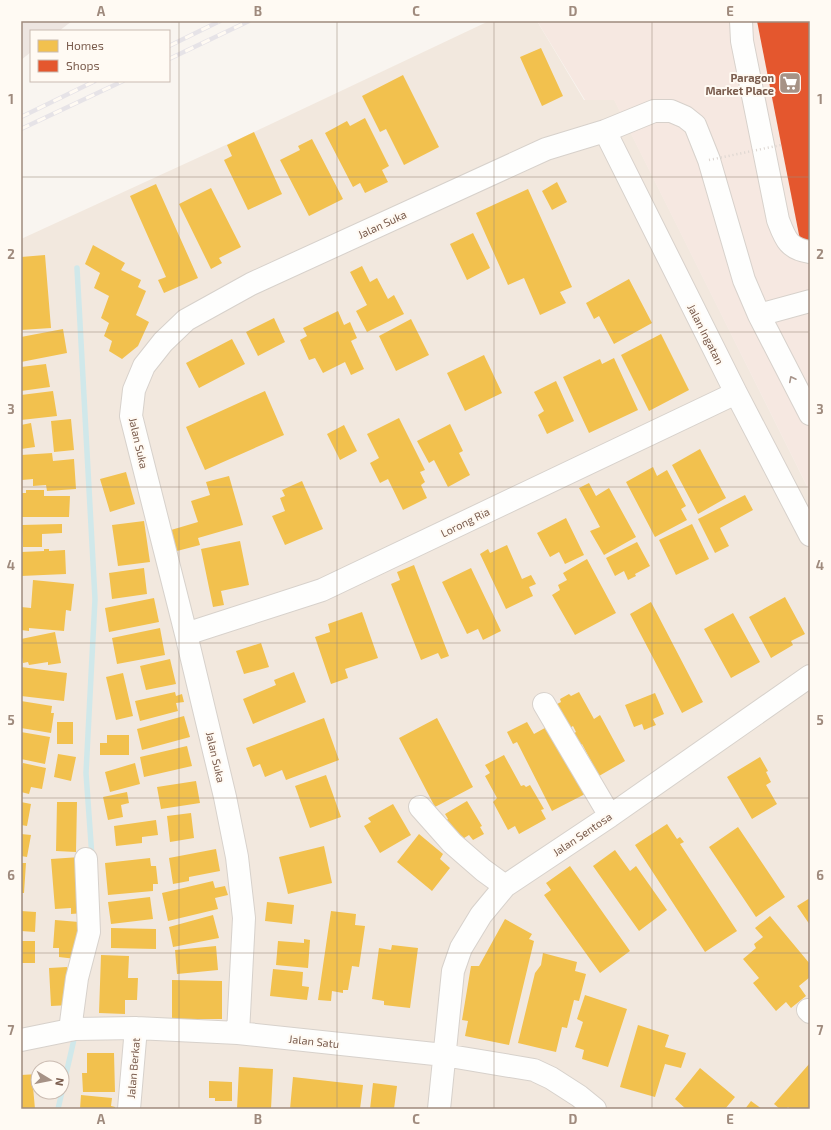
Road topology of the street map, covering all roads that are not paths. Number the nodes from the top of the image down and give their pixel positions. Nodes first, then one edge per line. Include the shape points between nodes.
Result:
1 (742, 21) edge
2 (605, 131) junction
3 (810, 252) edge
4 (809, 303) edge
5 (759, 315) junction
6 (736, 393) junction
7 (810, 414) edge
8 (810, 535) edge
9 (186, 634) junction
10 (810, 676) edge
11 (544, 704) dead end
12 (420, 807) dead end
13 (610, 816) junction
14 (86, 859) dead end
15 (505, 886) junction
16 (136, 1028) junction
17 (72, 1029) junction
18 (238, 1033) junction
19 (21, 1040) edge
20 (444, 1055) junction
21 (129, 1109) edge
22 (439, 1109) edge
23 (595, 1109) edge

1 - 3 street via 742,41 778,220 785,238 798,250
2 - 5 street, Jalan Suka via 654,112 671,110 694,125 709,160 744,280
2 - 6 street, Jalan Ingatan
2 - 9 street, Jalan Suka via 546,149 251,284 186,320 163,342 144,366 134,390 131,416
4 - 5 street
7 -> 5 street, Jalan Suka
6 - 8 street, Jalan Ingatan
6 - 9 street, Lorong Ria via 322,590
9 - 18 street, Jalan Suka via 237,857 244,918
10 - 13 street, Jalan Sentosa
11 - 13 street
12 - 15 street via 452,844
13 - 15 street, Jalan Sentosa
14 - 17 street via 89,932 77,978
15 - 20 street, Jalan Sentosa via 460,948 453,971
16 - 17 street, Jalan Satu
16 - 18 street, Jalan Satu
16 - 21 street, Jalan Berkat
17 - 19 street, Jalan Satu
18 - 20 street, Jalan Satu
20 - 22 street, Jalan Sentosa
20 - 23 street, Jalan Satu via 534,1070 551,1078

